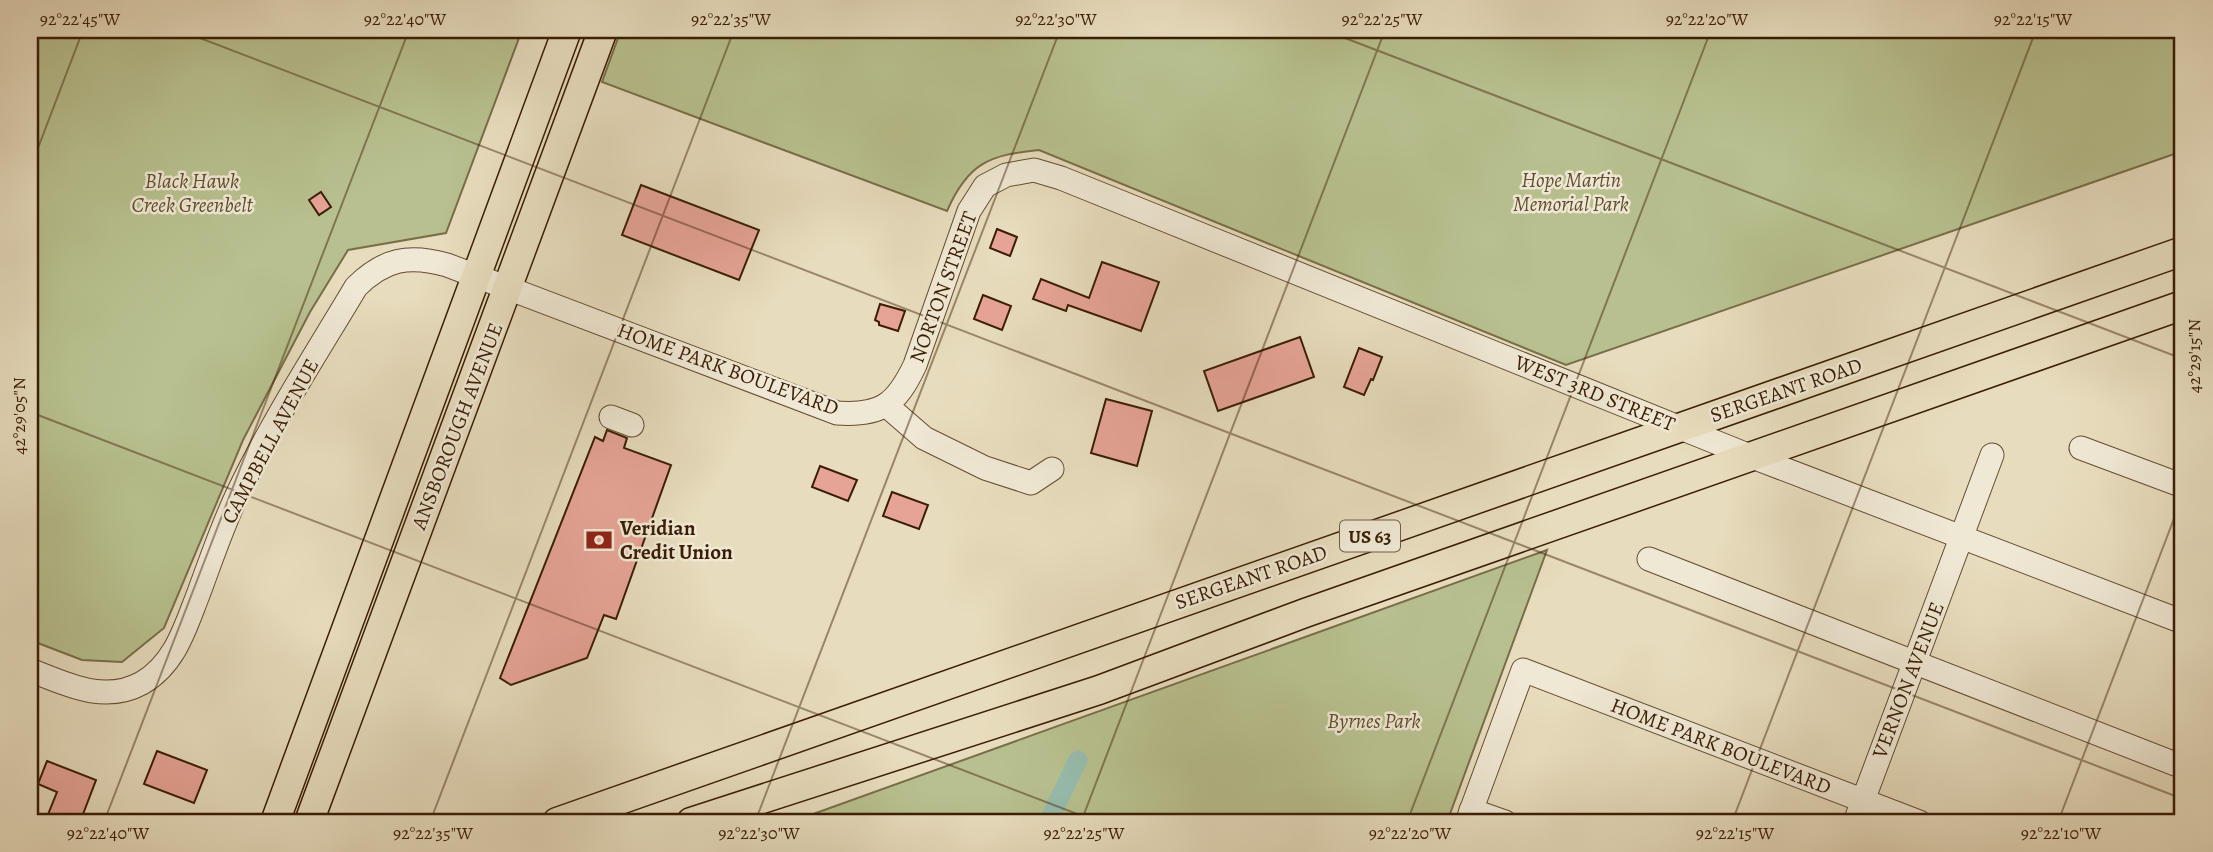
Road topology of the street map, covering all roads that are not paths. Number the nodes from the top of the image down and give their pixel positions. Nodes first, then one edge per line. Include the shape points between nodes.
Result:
1 (567, 30) edge
2 (603, 30) edge
3 (1006, 174) joint
4 (2183, 251) edge
5 (477, 275) junction
6 (509, 287) junction
7 (2183, 305) edge
8 (886, 405) junction
9 (1680, 427) junction
10 (2081, 449) dead end
11 (1992, 454) dead end
12 (1749, 456) junction
13 (1052, 469) dead end
14 (2183, 486) edge
15 (1962, 538) junction
16 (1649, 559) dead end
17 (2183, 622) edge
18 (1914, 663) junction
19 (30, 670) edge
20 (2183, 767) edge
21 (1863, 801) junction
22 (1469, 816) edge
23 (275, 822) edge
24 (309, 822) edge
25 (557, 822) edge
26 (691, 822) edge
27 (1505, 822) edge
28 (1855, 822) edge
29 (1919, 822) edge

1 - 5 main road, ANSBOROUGH AVENUE
2 - 6 main road, ANSBOROUGH AVENUE
3 - 8 street, NORTON STREET via 985,186 969,211 915,365 904,389
3 - 9 street, WEST 3RD STREET via 1034,170 1061,178
4 - 9 main road, SERGEANT ROAD / US 63
5 - 6 street, CAMPBELL AVENUE
5 - 19 street, CAMPBELL AVENUE via 412,258 380,267 361,282 240,489 181,638 155,675 128,689 96,693
5 - 23 main road, ANSBOROUGH AVENUE
6 - 8 street, HOME PARK BOULEVARD via 837,412 863,414
6 - 24 main road, ANSBOROUGH AVENUE
7 - 12 main road, US 63
8 - 13 street via 924,438 985,468 1031,483
9 - 12 street, WEST 3RD STREET
9 - 25 main road, SERGEANT ROAD / US 63
10 - 14 street
11 - 15 street, VERNON AVENUE
12 - 15 street, WEST 3RD STREET
12 - 26 main road, US 63 via 1099,690
15 - 17 street, WEST 3RD STREET
15 - 18 street, VERNON AVENUE
16 - 18 street
18 - 20 street
18 - 21 street, VERNON AVENUE
21 - 22 street, HOME PARK BOULEVARD via 1523,670
21 - 28 street, VERNON AVENUE
21 - 29 street, HOME PARK BOULEVARD
22 - 27 street

